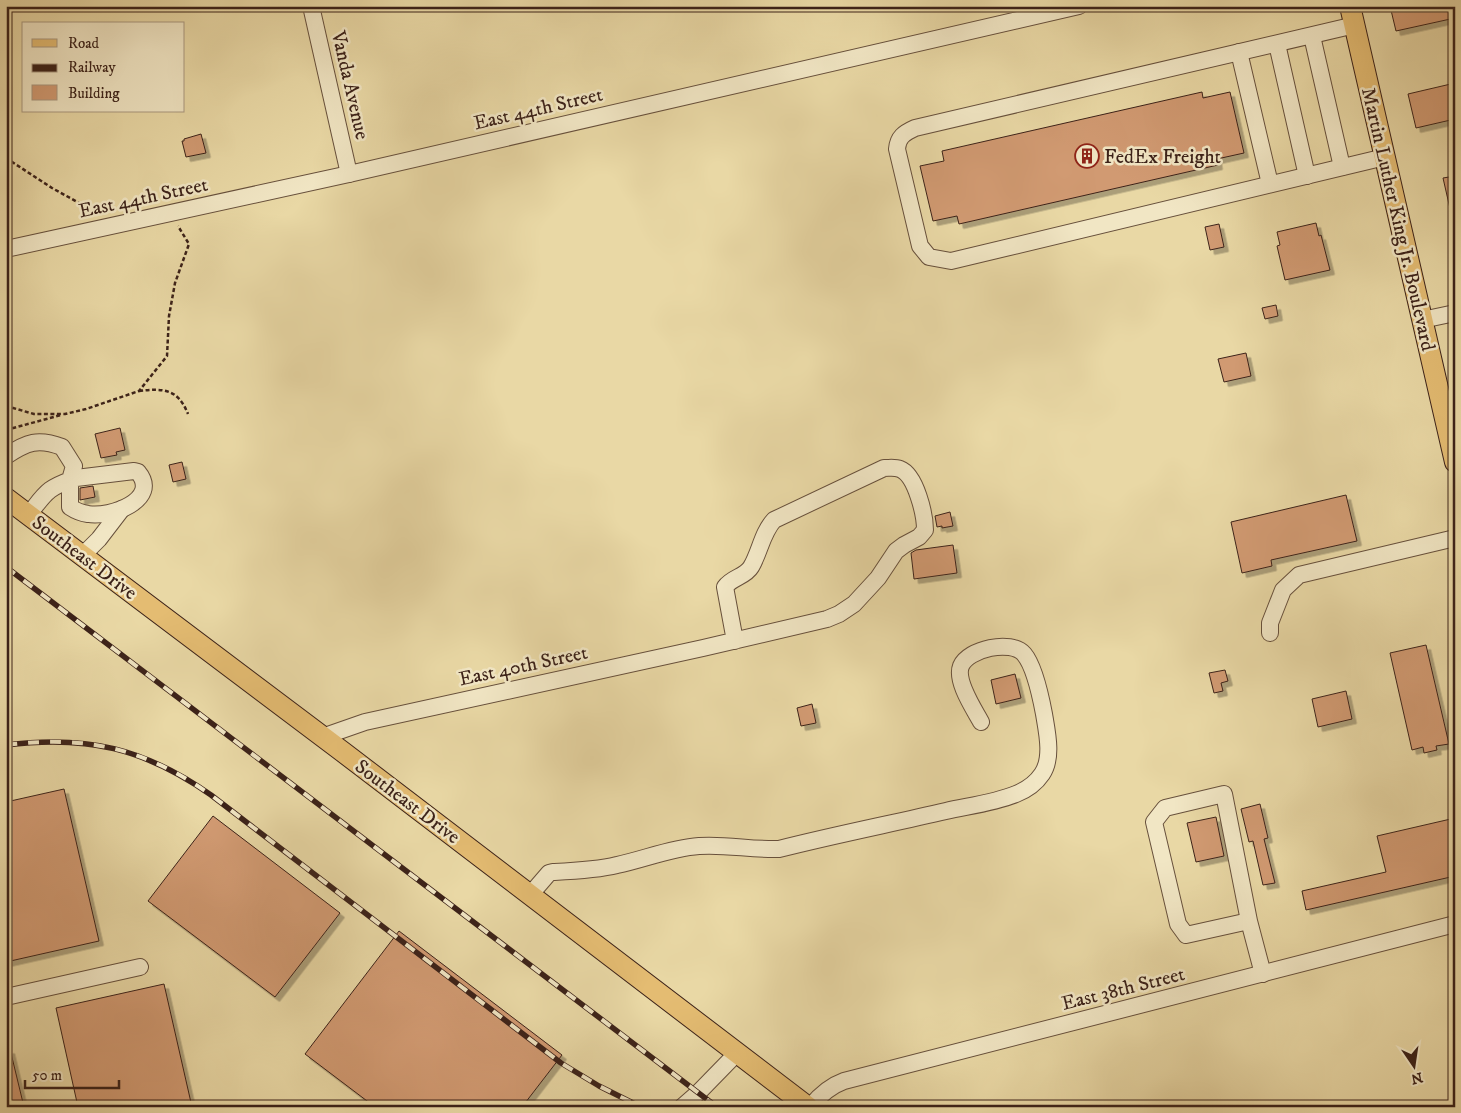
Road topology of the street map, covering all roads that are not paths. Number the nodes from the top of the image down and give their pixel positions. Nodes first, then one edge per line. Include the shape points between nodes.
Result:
1 (311, 6) edge
2 (1079, 6) edge
3 (1352, 16) edge
4 (1312, 36) junction
5 (1277, 44) junction
6 (1239, 52) junction
7 (1385, 157) junction
8 (1342, 167) junction
9 (350, 174) junction
10 (1307, 176) junction
11 (1270, 184) junction
12 (6, 249) edge
13 (1455, 313) edge
14 (1422, 320) junction
15 (6, 456) edge
16 (1455, 462) edge
17 (70, 480) junction
18 (6, 498) edge
19 (122, 508) junction
20 (29, 514) junction
21 (1455, 538) edge
22 (82, 555) junction
23 (1270, 633) dead end
24 (735, 641) junction
25 (981, 722) dead end
26 (322, 737) junction
27 (530, 895) junction
28 (1249, 921) junction
29 (1455, 924) edge
30 (140, 967) dead end
31 (1263, 974) junction
32 (6, 997) edge
33 (737, 1052) junction
34 (682, 1107) edge
35 (809, 1107) edge

1 - 9 street, Vanda Avenue
2 - 9 street, East 44th Street
3 - 4 street
3 - 7 main road, Martin Luther King Jr. Boulevard
4 - 5 street
4 - 8 street
5 - 6 street
5 - 10 street
6 - 11 street
6 - 11 street via 915,128 904,133 897,149 920,246 929,258 951,261
7 - 8 street
7 - 14 main road, Martin Luther King Jr. Boulevard
8 - 10 street
9 - 12 street, East 44th Street
10 - 11 street
13 - 14 street
14 - 16 main road, Martin Luther King Jr. Boulevard
15 - 17 street via 27,443 40,441 62,447 74,466
17 - 19 street via 70,507 77,512 106,514
17 - 19 street via 138,472 145,484 142,494 134,503
17 - 20 street via 50,490
18 - 20 main road, Southeast Drive
19 - 22 street via 99,539
20 - 22 main road, Southeast Drive
21 - 23 street via 1300,575 1283,590 1270,624
22 - 26 main road, Southeast Drive
24 - 24 street, East 40th Street via 725,587 750,568 767,528 774,520 884,468 895,467 907,473 917,494 925,530 896,552 854,604 827,619
24 - 26 street, East 40th Street via 375,719
25 - 27 street via 962,685 961,666 969,656 983,650 1008,646 1022,651 1029,661 1044,711 1048,747 1043,773 1021,792 779,849 699,846 669,850 616,866 553,872
26 - 27 main road, Southeast Drive
27 - 33 main road, Southeast Drive
28 - 28 street via 1186,935 1178,924 1154,822 1165,808 1224,794
28 - 31 street
29 - 31 street, East 38th Street
30 - 32 street
31 - 35 street, East 38th Street via 844,1081 834,1085
33 - 34 street
33 - 35 main road, Southeast Drive

